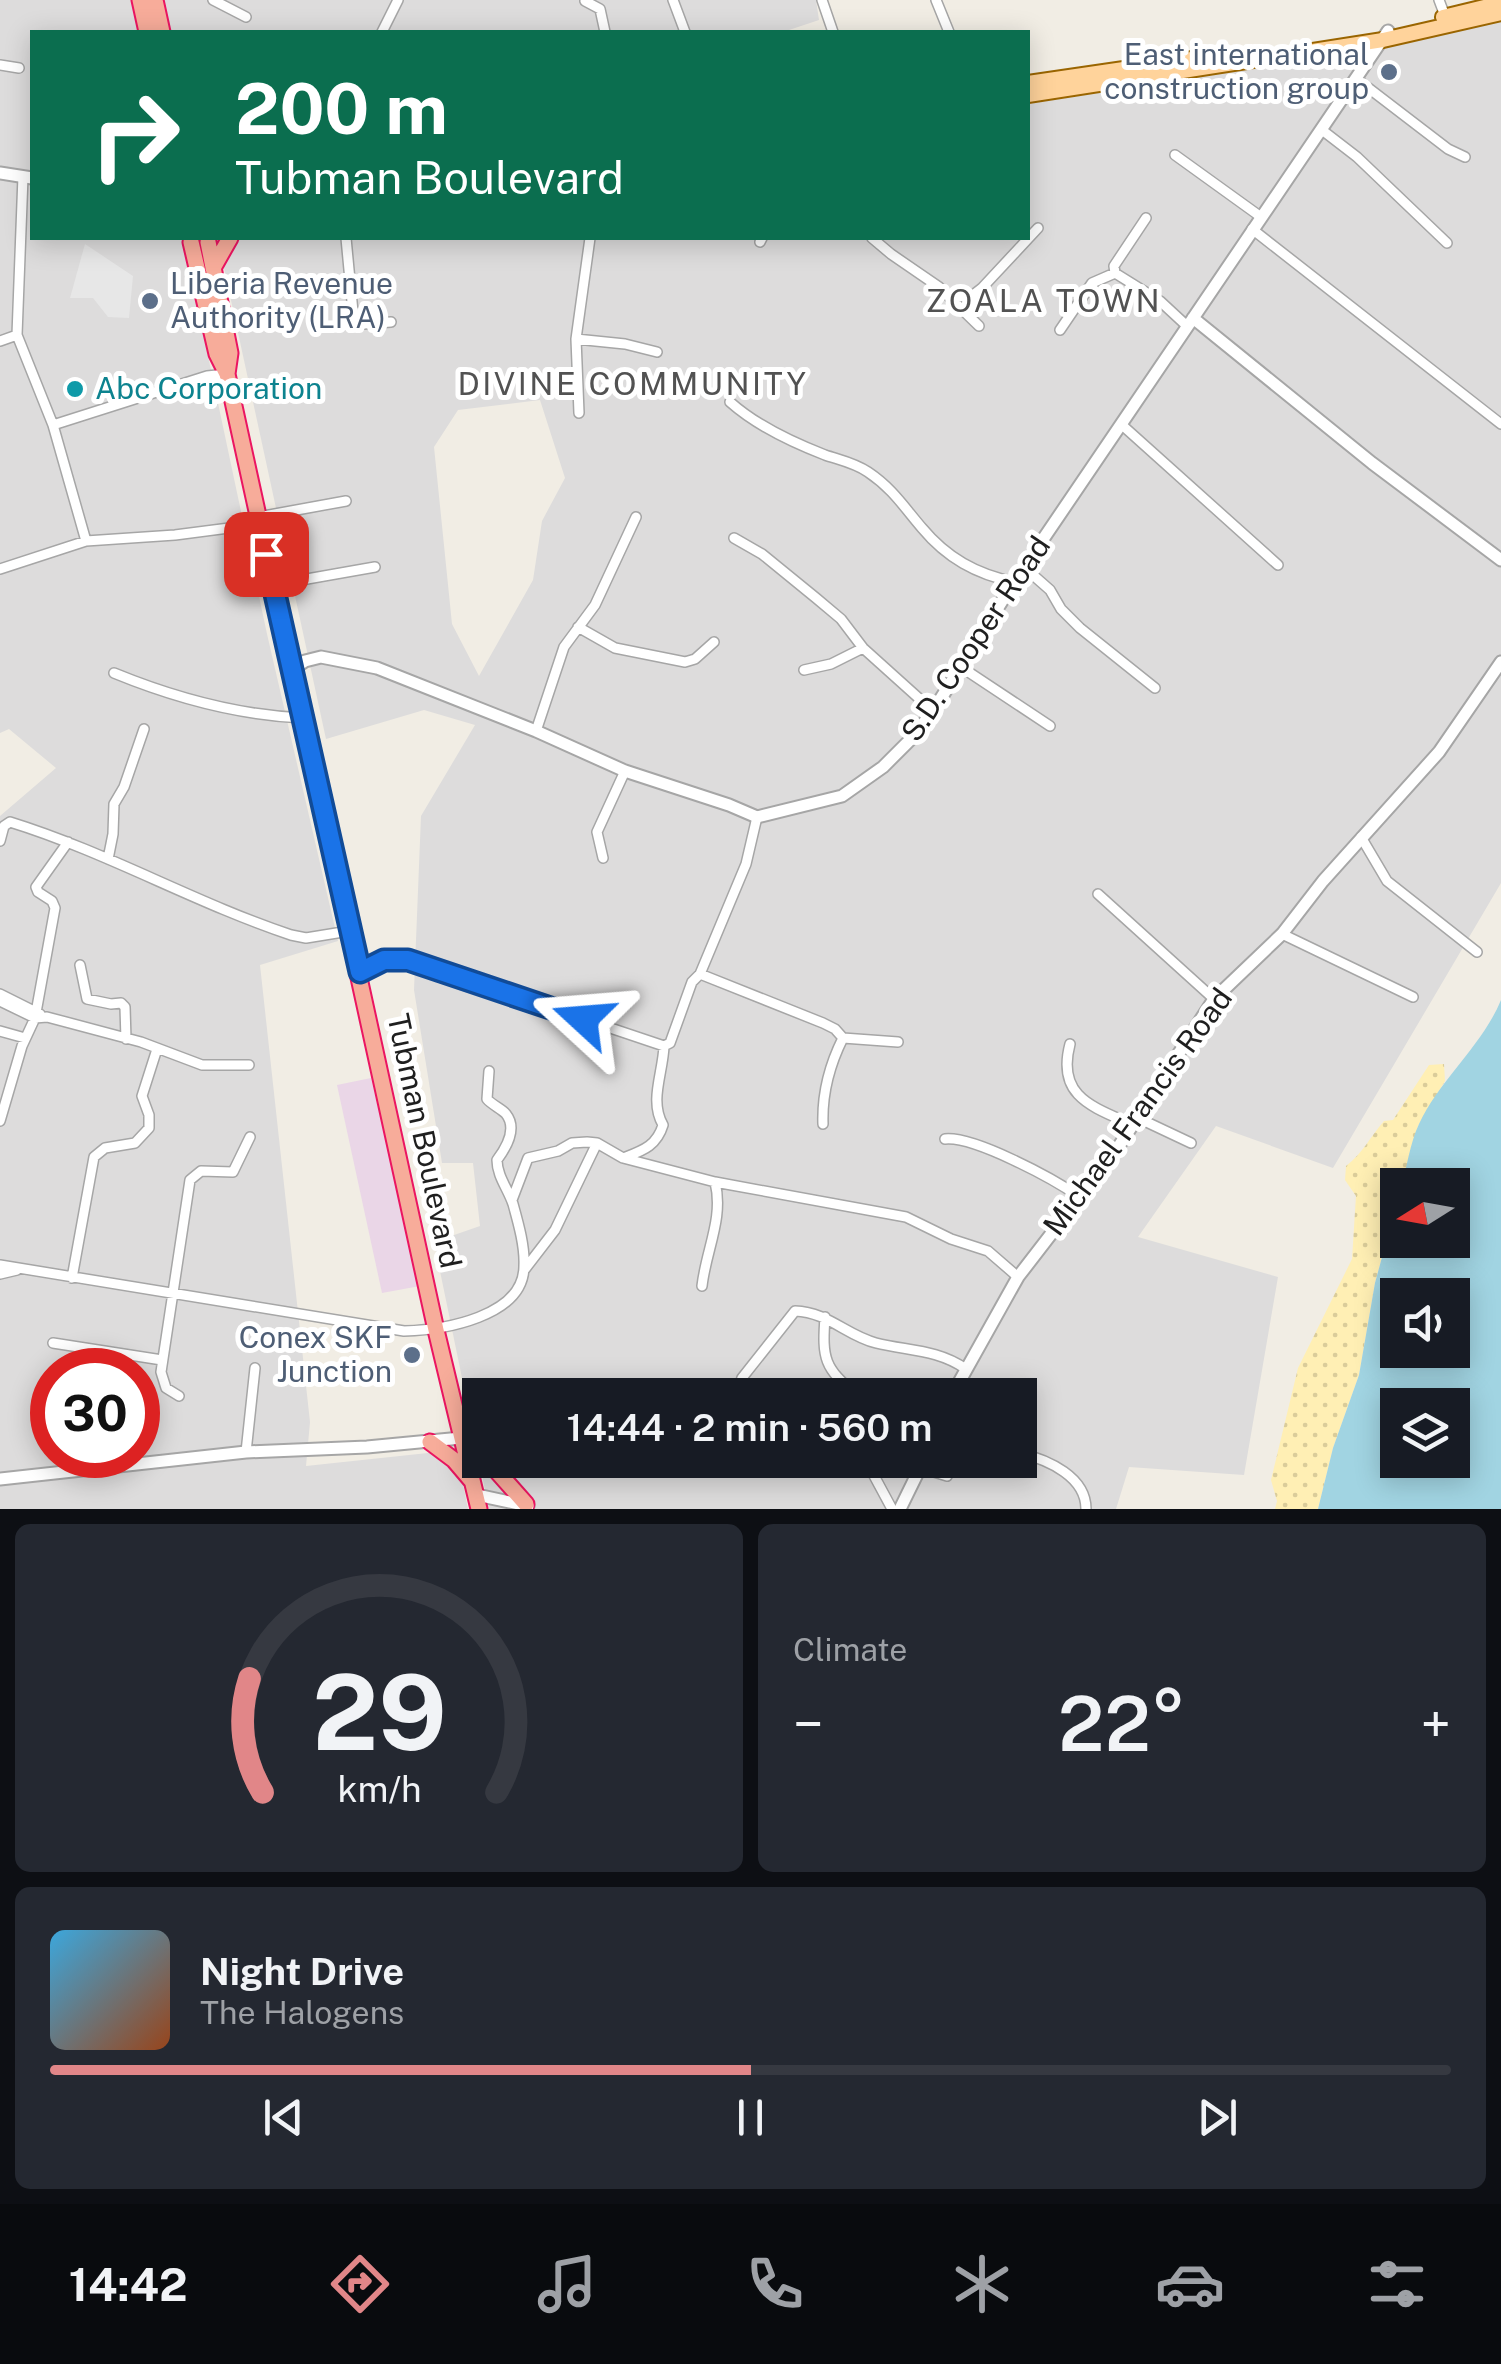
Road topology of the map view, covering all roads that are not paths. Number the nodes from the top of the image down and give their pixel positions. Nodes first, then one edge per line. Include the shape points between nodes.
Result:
1 (140, 0) edge
2 (155, 0) edge
3 (213, 0) edge
4 (398, 0) edge
5 (672, 0) edge
6 (822, 0) edge
7 (936, 0) edge
8 (1439, 0) edge
9 (585, 1) edge
10 (1481, 3) edge
11 (1501, 3) edge
12 (1501, 13) edge
13 (1445, 16) junction
14 (246, 17) dead end
15 (147, 30) edge
16 (162, 30) edge
17 (383, 30) edge
18 (605, 30) edge
19 (685, 30) edge
20 (833, 30) edge
21 (949, 30) edge
22 (1386, 36) junction
23 (0, 65) edge
24 (19, 68) dead end
25 (1358, 80) junction
26 (1030, 83) edge
27 (1030, 95) edge
28 (1322, 130) junction
29 (1175, 155) dead end
30 (1465, 158) dead end
31 (0, 172) edge
32 (28, 177) edge
33 (1261, 217) junction
34 (1146, 218) dead end
35 (1038, 228) dead end
36 (1252, 229) junction
37 (1030, 237) edge
38 (188, 240) edge
39 (211, 240) edge
40 (229, 240) edge
41 (346, 240) edge
42 (590, 240) edge
43 (875, 240) edge
44 (1027, 240) edge
45 (1448, 243) dead end
46 (213, 268) junction
47 (1114, 273) junction
48 (950, 298) junction
49 (391, 322) dead end
50 (1190, 322) junction
51 (979, 326) dead end
52 (1060, 330) dead end
53 (17, 335) junction
54 (576, 338) junction
55 (0, 341) edge
56 (657, 352) dead end
57 (227, 374) junction
58 (730, 402) dead end
59 (579, 413) dead end
60 (1501, 424) edge
61 (52, 425) junction
62 (1122, 426) junction
63 (346, 501) dead end
64 (636, 518) dead end
65 (259, 521) junction
66 (734, 538) dead end
67 (86, 541) junction
68 (1501, 560) edge
69 (1278, 565) dead end
70 (375, 567) dead end
71 (1025, 568) junction
72 (0, 569) edge
73 (1014, 582) junction
74 (273, 585) junction
75 (578, 627) junction
76 (714, 642) dead end
77 (863, 648) junction
78 (1501, 662) edge
79 (960, 667) junction
80 (292, 670) junction
81 (804, 670) dead end
82 (114, 673) dead end
83 (1155, 688) dead end
84 (933, 711) junction
85 (303, 718) junction
86 (1050, 726) dead end
87 (144, 730) dead end
88 (536, 731) junction
89 (625, 771) junction
90 (757, 817) junction
91 (1361, 837) junction
92 (0, 841) edge
93 (68, 842) junction
94 (602, 858) dead end
95 (108, 859) junction
96 (1098, 894) dead end
97 (350, 931) junction
98 (1282, 934) junction
99 (1477, 952) dead end
100 (80, 965) dead end
101 (360, 972) junction
102 (700, 974) junction
103 (1413, 997) dead end
104 (0, 998) edge
105 (1214, 1000) junction
106 (40, 1016) junction
107 (0, 1030) edge
108 (25, 1038) junction
109 (843, 1038) junction
110 (126, 1040) junction
111 (898, 1042) dead end
112 (1070, 1044) dead end
113 (664, 1046) junction
114 (156, 1050) junction
115 (250, 1066) dead end
116 (489, 1071) dead end
117 (1136, 1121) junction
118 (0, 1122) edge
119 (823, 1124) dead end
120 (250, 1138) dead end
121 (945, 1139) dead end
122 (1191, 1143) dead end
123 (597, 1144) junction
124 (623, 1158) junction
125 (715, 1182) junction
126 (1078, 1196) junction
127 (512, 1200) junction
128 (0, 1265) edge
129 (20, 1269) junction
130 (525, 1269) junction
131 (0, 1274) edge
132 (1018, 1277) junction
133 (72, 1278) junction
134 (702, 1286) dead end
135 (174, 1296) junction
136 (824, 1317) junction
137 (436, 1330) junction
138 (53, 1343) dead end
139 (162, 1360) junction
140 (254, 1368) dead end
141 (966, 1368) junction
142 (742, 1378) edge
143 (839, 1378) edge
144 (961, 1378) edge
145 (179, 1396) dead end
146 (456, 1414) junction
147 (462, 1423) edge
148 (461, 1438) junction
149 (430, 1442) junction
150 (246, 1452) junction
151 (1037, 1459) edge
152 (502, 1478) edge
153 (507, 1478) edge
154 (876, 1478) edge
155 (914, 1478) edge
156 (0, 1479) edge
157 (504, 1481) junction
158 (477, 1496) edge
159 (528, 1507) edge
160 (896, 1509) edge
161 (1086, 1509) edge

1 - 15 highway
2 - 16 highway
3 - 14 street
4 - 17 street
5 - 19 street
6 - 20 street
7 - 21 street
8 - 13 street
9 - 18 street via 600,9
10 - 11 main road
10 - 13 main road
12 - 22 main road
13 - 22 main road
22 - 25 street, S.D. Cooper Road
22 - 26 main road
22 - 27 main road
23 - 24 street
25 - 28 street, S.D. Cooper Road
25 - 30 street
28 - 33 street, S.D. Cooper Road
28 - 45 street
29 - 33 street
31 - 32 street
32 - 53 street
33 - 36 street, S.D. Cooper Road
34 - 47 street
35 - 37 street
36 - 50 street, S.D. Cooper Road
36 - 60 street
38 - 39 highway
38 - 57 highway, Tubman Boulevard
39 - 46 highway, Tubman Boulevard
40 - 46 highway
41 - 49 street via 353,312 364,324
42 - 54 street
43 - 48 street
44 - 48 street via 982,288
46 - 57 highway, Tubman Boulevard via 230,353
47 - 50 street
47 - 52 street via 1092,282
48 - 51 street
50 - 62 street, S.D. Cooper Road
50 - 68 street
53 - 55 street
53 - 61 street
54 - 56 street
54 - 59 street
57 - 61 street
57 - 65 highway, Tubman Boulevard
58 - 73 street via 797,443 871,474 968,568
61 - 67 street
62 - 69 street
62 - 71 street, S.D. Cooper Road
63 - 65 street
64 - 75 street
65 - 67 street
65 - 74 highway, Tubman Boulevard
66 - 77 street via 816,598
67 - 72 street
70 - 74 street
71 - 73 street, S.D. Cooper Road
71 - 83 street via 1080,628
73 - 79 street, S.D. Cooper Road
74 - 80 highway, Tubman Boulevard
75 - 76 street via 615,648 680,662 696,659
75 - 88 street via 564,647
77 - 81 street
77 - 84 street
78 - 91 street, Michael Francis Road via 1439,752
79 - 84 street, S.D. Cooper Road
79 - 86 street
80 - 85 highway, Tubman Boulevard
80 - 88 street via 321,657 377,668
82 - 85 street via 221,708
84 - 90 street, S.D. Cooper Road via 883,767 842,796
85 - 97 highway, Tubman Boulevard
87 - 95 street via 114,804
88 - 89 street
89 - 90 street
89 - 94 street via 597,832
90 - 102 street via 746,864
91 - 98 street, Michael Francis Road
91 - 99 street via 1387,881
92 - 93 street via 10,822
93 - 95 street
93 - 106 street via 36,887 55,908
95 - 97 street via 291,936
96 - 105 street
97 - 101 highway, Tubman Boulevard
98 - 103 street
98 - 105 street, Michael Francis Road
100 - 110 street via 87,999 125,1007
101 - 113 street via 384,960 408,960
101 - 137 highway, Tubman Boulevard
102 - 109 street via 824,1022
102 - 113 street
104 - 106 street
105 - 117 street, Michael Francis Road
106 - 108 street
106 - 110 street
107 - 108 street
108 - 118 street
109 - 111 street
109 - 119 street
110 - 114 street
112 - 117 street via 1068,1080 1085,1104
113 - 124 street via 654,1107 663,1125 659,1138
114 - 115 street via 202,1065
114 - 133 street via 142,1096 149,1128 134,1143 94,1157
116 - 127 street via 487,1099 506,1114 510,1127 497,1168
117 - 122 street
117 - 126 street, Michael Francis Road
120 - 135 street via 233,1172 194,1173 190,1180
121 - 126 street via 962,1139
123 - 124 street
123 - 127 street via 572,1143 528,1158
123 - 130 street via 554,1230
124 - 125 street
125 - 132 street via 906,1217 988,1251
125 - 134 street via 720,1210
126 - 132 street, Michael Francis Road
127 - 130 street
128 - 129 street
129 - 131 street
129 - 133 street
130 - 137 street via 506,1304
132 - 141 street, Michael Francis Road
133 - 135 street
135 - 137 street via 404,1331
135 - 139 street
136 - 141 street via 874,1342 920,1348
136 - 142 street via 789,1314
136 - 143 street via 824,1360
137 - 146 highway, Tubman Boulevard
138 - 139 street
139 - 145 street via 166,1388
140 - 150 street
141 - 144 street, Michael Francis Road
146 - 147 highway
146 - 148 highway, Tubman Boulevard
148 - 149 street
148 - 158 highway, Tubman Boulevard
149 - 150 street
149 - 158 highway via 454,1460
150 - 156 street
151 - 161 street via 1075,1480
152 - 157 highway
153 - 157 street
154 - 160 street
155 - 160 street
157 - 159 highway
158 - 159 street

